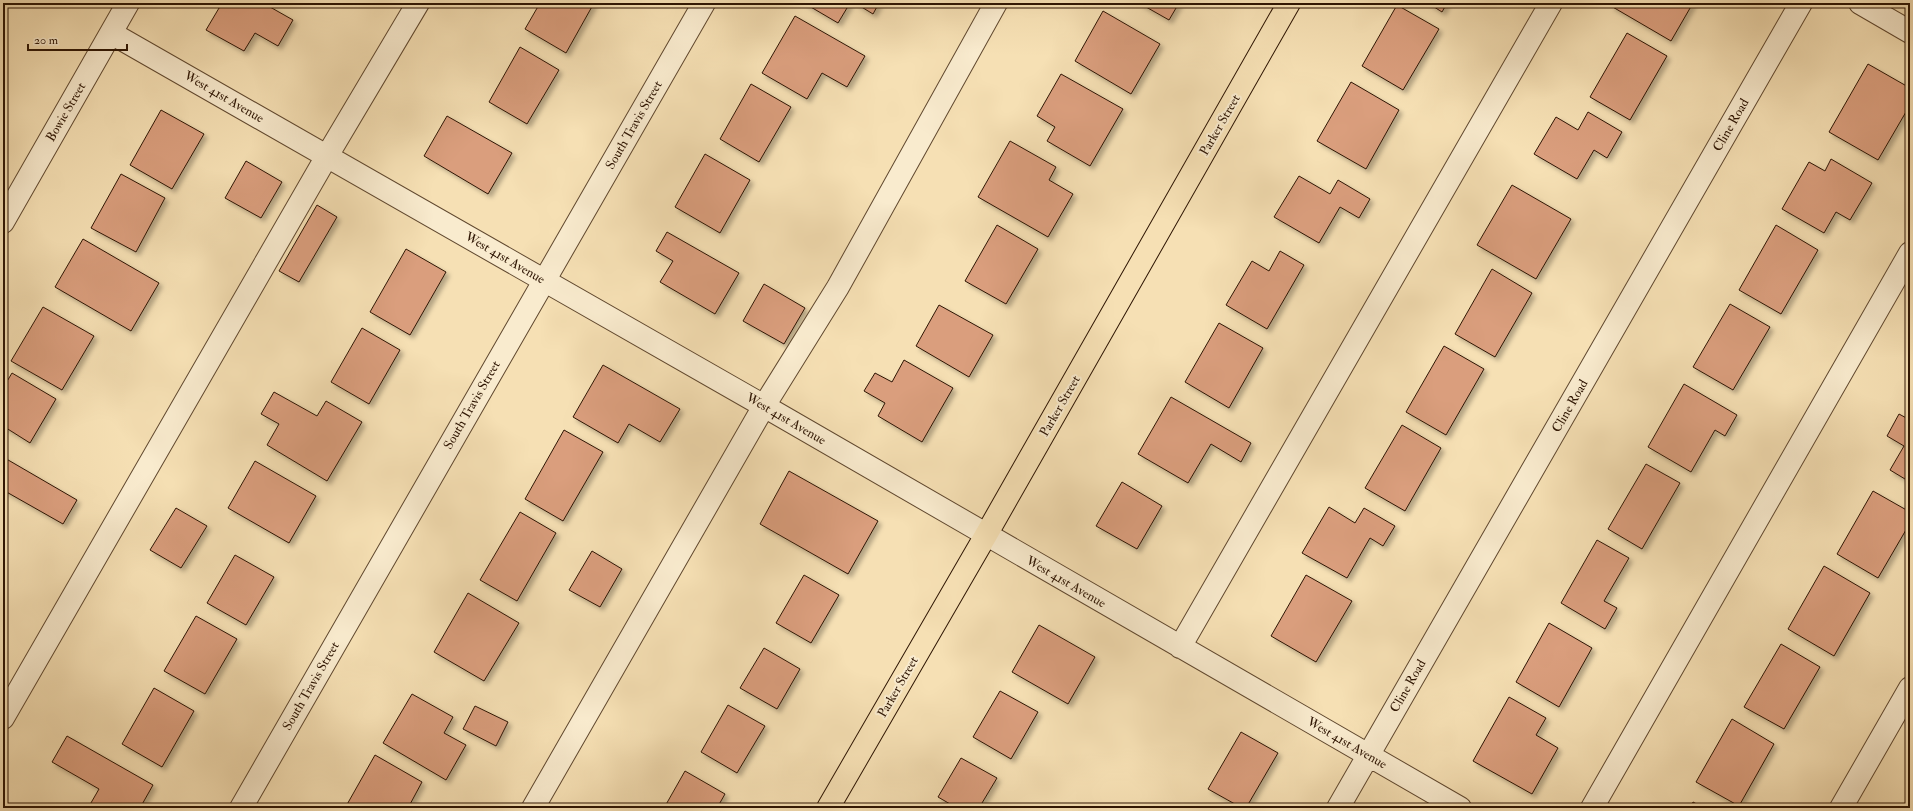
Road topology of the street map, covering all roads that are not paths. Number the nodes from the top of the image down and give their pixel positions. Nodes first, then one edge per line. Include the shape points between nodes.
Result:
1 (128, 3) edge
2 (418, 3) edge
3 (704, 3) edge
4 (996, 3) edge
5 (1289, 3) edge
6 (1551, 3) edge
7 (1801, 3) edge
8 (1860, 3) edge
9 (1910, 32) edge
10 (111, 33) junction
11 (327, 156) junction
12 (3, 222) edge
13 (1910, 253) edge
14 (544, 280) junction
15 (764, 406) junction
16 (986, 535) junction
17 (1180, 648) junction
18 (1910, 688) edge
19 (3, 718) edge
20 (1369, 755) junction
21 (241, 808) edge
22 (532, 808) edge
23 (828, 808) edge
24 (1338, 808) edge
25 (1460, 808) edge
26 (1592, 808) edge
27 (1841, 808) edge

1 - 10 street, Bowie Street
2 - 11 street
3 - 14 street, South Travis Street
4 - 15 street via 838,287
5 - 16 main road, Parker Street
6 - 17 street
7 - 20 street, Cline Road
8 - 9 street
10 - 11 street, West 41st Avenue
10 - 12 street, Bowie Street
11 - 14 street, West 41st Avenue
11 - 19 street
13 - 26 street
14 - 15 street, West 41st Avenue
14 - 21 street, South Travis Street
15 - 16 street, West 41st Avenue
15 - 22 street
16 - 17 street, West 41st Avenue
16 - 23 main road, Parker Street
17 - 20 street, West 41st Avenue
18 - 27 street
20 - 24 street, Cline Road
20 - 25 street, West 41st Avenue

